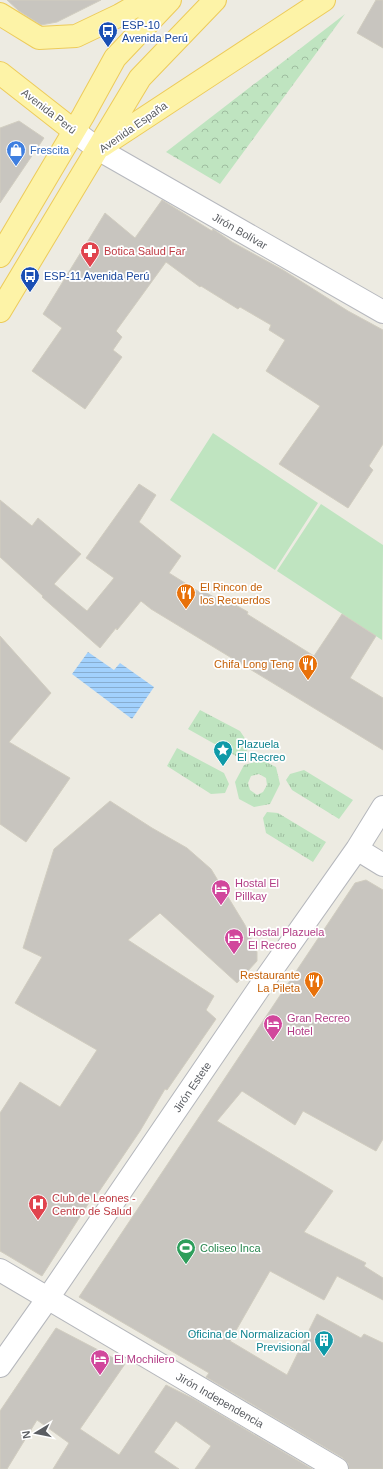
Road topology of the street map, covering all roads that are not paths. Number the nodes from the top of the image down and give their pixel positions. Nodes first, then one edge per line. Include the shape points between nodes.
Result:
1 (146, 0) edge
2 (170, 0) edge
3 (215, 0) edge
4 (324, 0) edge
5 (0, 14) edge
6 (0, 73) edge
7 (74, 131) junction
8 (98, 149) junction
9 (0, 256) edge
10 (0, 311) edge
11 (383, 312) edge
12 (383, 807) edge
13 (357, 849) junction
14 (383, 865) edge
15 (0, 1270) edge
16 (48, 1298) junction
17 (0, 1366) edge
18 (337, 1469) edge

1 - 5 main road via 76,36 39,38
2 - 7 main road via 115,58
3 - 8 main road via 140,78
4 - 8 main road, Avenida España
6 - 7 main road, Avenida Perú
7 - 8 street, Avenida Perú
7 - 9 main road
8 - 10 main road, Avenida España
8 - 11 street, Jirón Bolívar
12 - 13 street, Jirón Estete
13 - 14 street
13 - 16 street, Jirón Estete
15 - 16 street, Jirón Independencia
16 - 17 street, Jirón Estete
16 - 18 street, Jirón Independencia

